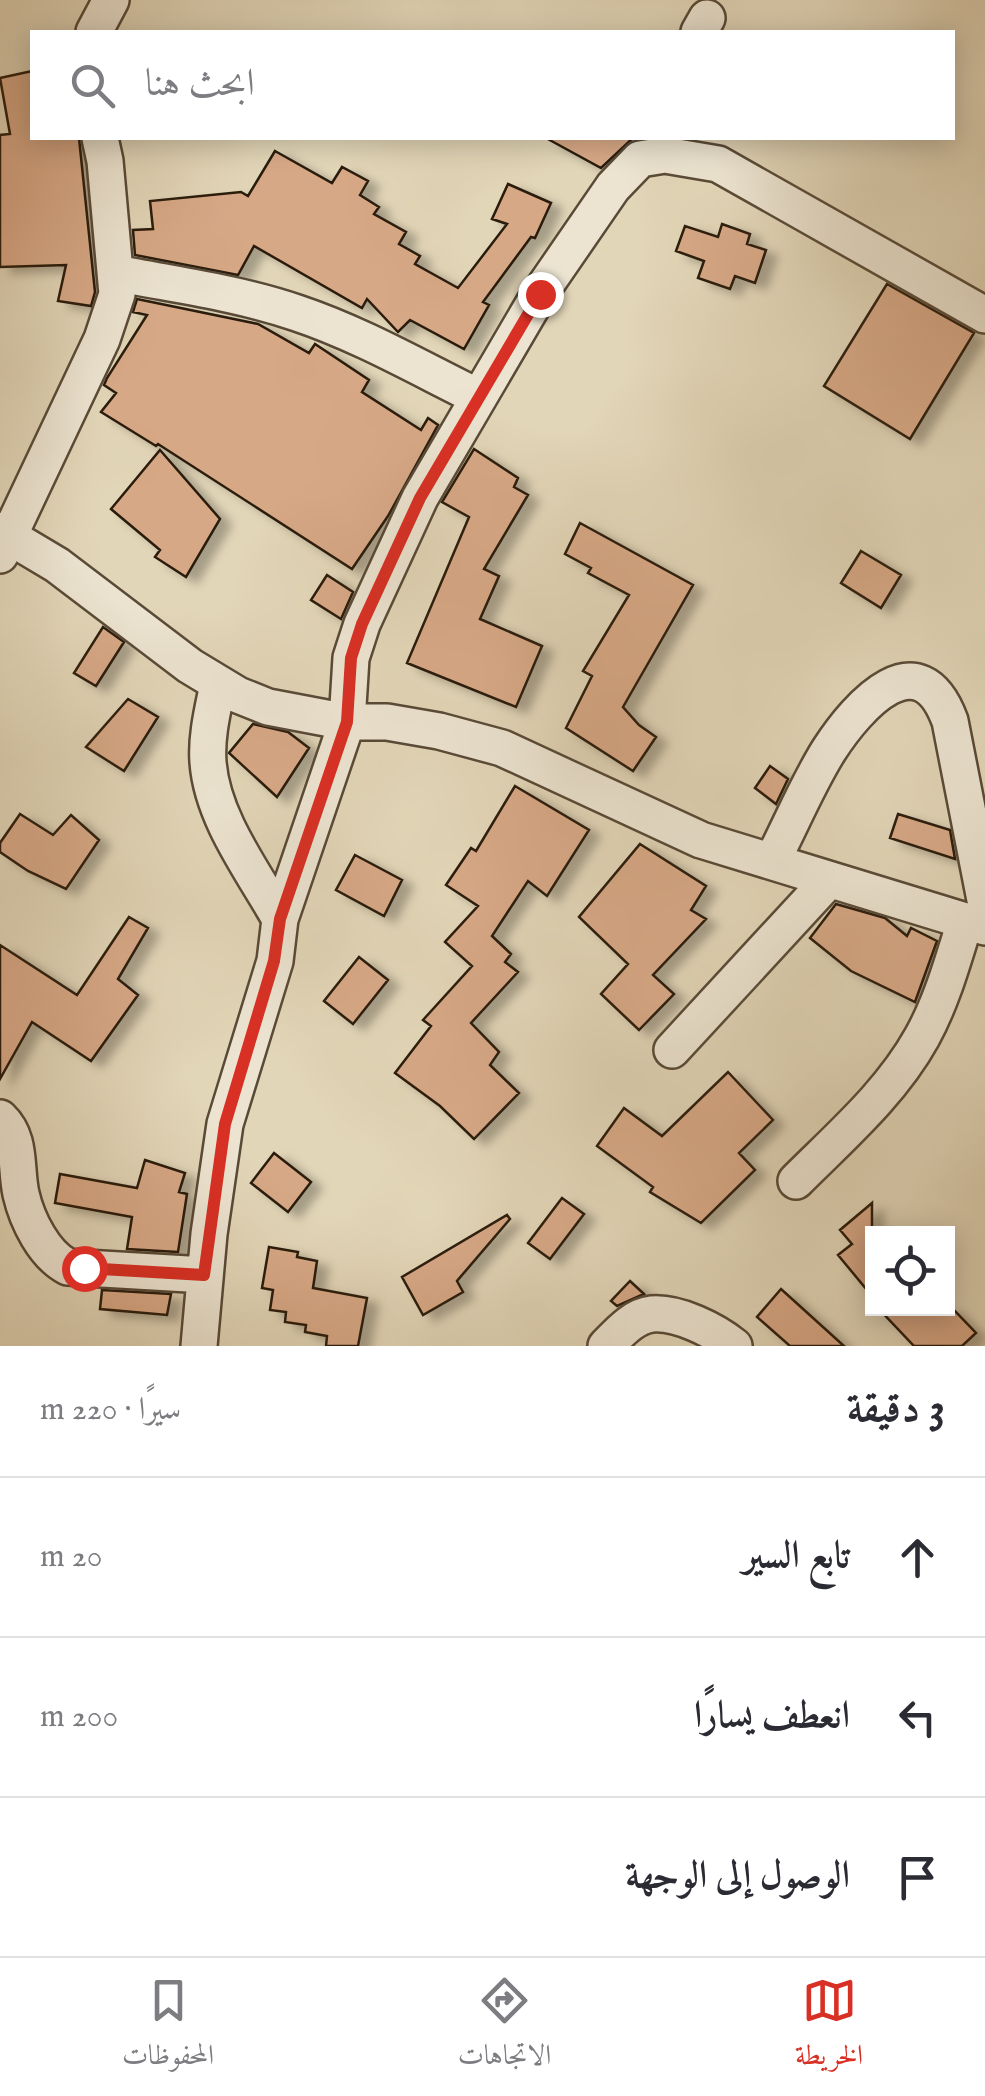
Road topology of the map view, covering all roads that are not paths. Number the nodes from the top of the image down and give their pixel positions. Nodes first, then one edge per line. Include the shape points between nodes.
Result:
1 (111, 0) edge
2 (95, 30) edge
3 (101, 140) edge
4 (641, 148) edge
5 (116, 274) junction
6 (985, 315) edge
7 (478, 397) junction
8 (4, 541) edge
9 (218, 684) junction
10 (347, 722) junction
11 (772, 861) junction
12 (828, 881) junction
13 (978, 916) edge
14 (280, 919) junction
15 (672, 1050) dead end
16 (0, 1118) edge
17 (796, 1181) dead end
18 (204, 1275) junction
19 (199, 1346) edge
20 (606, 1346) edge
21 (734, 1346) edge

1 - 2 street
3 - 5 street
4 - 6 street via 718,164
4 - 7 street
5 - 7 street via 297,313
5 - 8 street via 102,338
7 - 10 street via 420,498 362,624 351,658
8 - 9 street via 57,565
9 - 10 street via 268,707
9 - 14 street via 208,763 216,800
10 - 11 street via 439,730 502,748 700,840
10 - 14 street
11 - 12 street
11 - 13 street via 830,750 863,708 896,682 920,682 943,704 950,722
12 - 13 street
12 - 15 street
13 - 17 street via 912,1052 878,1099
14 - 18 street via 274,961 225,1124
16 - 18 street via 16,1146 27,1211 59,1262
18 - 19 street
20 - 21 street via 649,1314 694,1324

